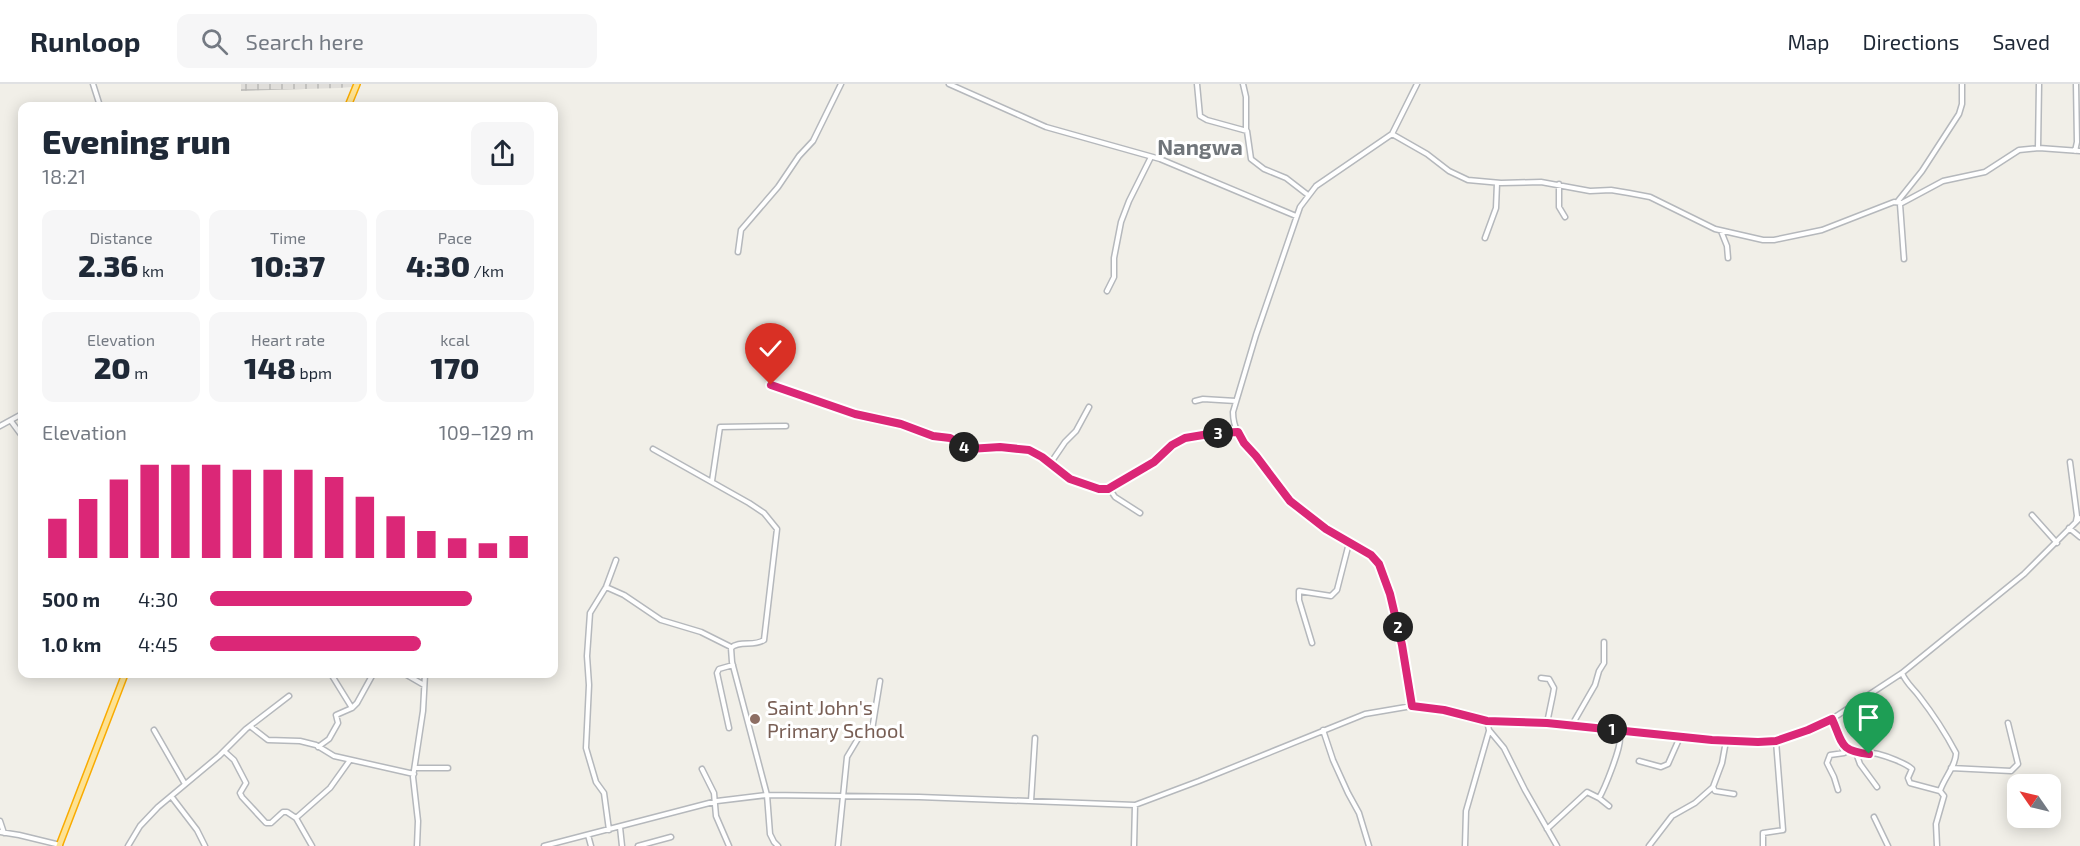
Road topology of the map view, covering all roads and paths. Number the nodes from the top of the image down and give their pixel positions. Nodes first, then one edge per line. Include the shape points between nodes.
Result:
1 (93, 84) edge
2 (357, 84) edge
3 (841, 84) edge
4 (949, 84) edge
5 (1197, 84) edge
6 (1243, 84) edge
7 (1417, 84) edge
8 (1962, 84) edge
9 (2039, 84) edge
10 (2076, 84) edge
11 (99, 102) edge
12 (350, 102) edge
13 (1246, 130) junction
14 (1392, 134) junction
15 (2038, 148) junction
16 (2078, 151) edge
17 (1151, 157) junction
18 (1497, 183) junction
19 (1559, 184) junction
20 (1308, 195) junction
21 (1898, 203) junction
22 (1296, 216) junction
23 (1565, 217) dead end
24 (1721, 231) junction
25 (1485, 238) dead end
26 (738, 252) dead end
27 (1728, 258) dead end
28 (1904, 259) dead end
29 (1107, 291) dead end
30 (771, 385) dead end
31 (1195, 401) dead end
32 (1236, 401) junction
33 (1089, 407) dead end
34 (18, 417) edge
35 (11, 421) junction
36 (0, 426) edge
37 (786, 426) dead end
38 (18, 431) edge
39 (1238, 432) junction
40 (653, 449) dead end
41 (2070, 462) dead end
42 (1050, 464) junction
43 (712, 481) junction
44 (1109, 488) junction
45 (1140, 513) dead end
46 (2032, 515) dead end
47 (2080, 518) edge
48 (2076, 522) junction
49 (2069, 528) junction
50 (2080, 537) edge
51 (1349, 543) junction
52 (2057, 543) junction
53 (616, 560) dead end
54 (606, 587) junction
55 (1605, 642) dead end
56 (1312, 643) dead end
57 (731, 647) junction
58 (733, 665) junction
59 (1902, 673) junction
60 (123, 678) edge
61 (333, 678) edge
62 (371, 678) edge
63 (412, 678) edge
64 (425, 678) edge
65 (1541, 678) dead end
66 (880, 681) dead end
67 (424, 685) junction
68 (289, 696) dead end
69 (1412, 706) junction
70 (352, 708) junction
71 (1832, 719) junction
72 (1487, 721) junction
73 (1547, 723) junction
74 (2008, 723) dead end
75 (1572, 725) junction
76 (250, 726) junction
77 (729, 728) dead end
78 (154, 730) dead end
79 (1323, 730) junction
80 (1489, 730) junction
81 (1618, 730) junction
82 (1680, 736) junction
83 (1035, 738) dead end
84 (1726, 741) junction
85 (1776, 741) junction
86 (1842, 745) junction
87 (318, 747) junction
88 (224, 751) junction
89 (1855, 752) junction
90 (350, 759) junction
91 (1639, 761) dead end
92 (448, 768) dead end
93 (1951, 768) junction
94 (702, 769) dead end
95 (414, 771) junction
96 (184, 784) junction
97 (1713, 787) junction
98 (1877, 787) dead end
99 (1838, 790) dead end
100 (1940, 791) junction
101 (1734, 794) dead end
102 (766, 795) junction
103 (171, 796) junction
104 (841, 796) junction
105 (1599, 798) junction
106 (1031, 801) junction
107 (714, 802) junction
108 (1135, 805) junction
109 (1609, 806) dead end
110 (1874, 817) dead end
111 (296, 818) junction
112 (0, 821) edge
113 (620, 827) junction
114 (1547, 829) junction
115 (609, 830) junction
116 (2, 832) edge
117 (588, 835) junction
118 (671, 837) dead end
119 (59, 846) edge
120 (128, 846) edge
121 (205, 846) edge
122 (312, 846) edge
123 (417, 846) edge
124 (544, 846) edge
125 (591, 846) edge
126 (622, 846) edge
127 (638, 846) edge
128 (729, 846) edge
129 (778, 846) edge
130 (838, 846) edge
131 (1134, 846) edge
132 (1369, 846) edge
133 (1465, 846) edge
134 (1557, 846) edge
135 (1649, 846) edge
136 (1762, 846) edge
137 (1888, 846) edge
138 (1936, 846) edge

1 - 11 street
2 - 12 highway
3 - 26 street via 813,141 741,230
4 - 17 street via 1046,127
5 - 13 street via 1200,116
6 - 13 street
7 - 14 street
8 - 21 street via 1959,114
9 - 15 street
10 - 16 street
13 - 20 street via 1251,159
14 - 18 street via 1461,178
14 - 20 street
15 - 16 street
15 - 21 street via 2015,151 1991,170 1943,181
17 - 22 street
17 - 29 street via 1121,222 1114,277
18 - 19 street
18 - 25 street via 1496,208
19 - 23 street via 1560,207
19 - 24 street via 1650,197
20 - 22 street
21 - 24 street via 1822,230 1774,240
21 - 28 street via 1903,221
22 - 32 street
24 - 27 street
30 - 42 street via 855,414 950,438 969,449 1029,450
31 - 32 street
32 - 39 street via 1233,417
33 - 42 street
34 - 35 street
35 - 36 street
35 - 38 street
37 - 43 street via 720,427
39 - 44 street via 1185,438 1154,462
39 - 51 street via 1290,501
40 - 43 street
41 - 48 street
42 - 44 street via 1070,479 1090,487
43 - 57 street via 764,513 777,529 764,640
44 - 45 street via 1115,497
46 - 52 street
47 - 48 street
48 - 49 street
49 - 50 street
49 - 52 street
51 - 56 street via 1337,590 1331,596 1299,591
51 - 69 street via 1374,558 1383,572 1402,645
52 - 59 street
53 - 54 street
54 - 57 street via 660,620 701,632
54 - 115 street via 590,616 586,748 596,782 604,793
55 - 75 street via 1604,663
57 - 58 street
58 - 77 street via 717,673
58 - 102 street
59 - 71 street
59 - 93 street via 1956,753
60 - 119 highway
61 - 70 street
62 - 70 street via 362,698
63 - 67 street
64 - 67 street
65 - 73 street via 1549,679 1554,688
66 - 104 street via 873,730 862,732 848,755
67 - 95 street
68 - 76 street
69 - 72 street
69 - 79 street via 1365,714
70 - 87 street via 336,715 338,723 329,739
71 - 85 street
71 - 86 street
72 - 73 street
72 - 80 street
73 - 75 street
74 - 93 street via 2018,765 2011,771
75 - 81 street
76 - 87 street via 268,740 293,740
76 - 88 street
78 - 96 street
79 - 108 street
79 - 132 street
80 - 114 street via 1504,748
80 - 133 street via 1466,811
81 - 82 street
81 - 105 street via 1619,746
82 - 84 street
82 - 91 street via 1668,764 1661,767
83 - 106 street
84 - 85 street
84 - 97 street
85 - 136 street via 1783,830 1763,832
86 - 89 street
86 - 99 street via 1845,753 1830,755 1827,763
87 - 90 street
88 - 96 street
88 - 111 street via 234,760 246,783 240,793 242,797 266,823 283,812
89 - 98 street
89 - 100 street via 1880,754 1905,764 1912,769 1910,783
90 - 95 street
90 - 111 street via 330,788
92 - 95 street
93 - 100 street
94 - 107 street via 714,793
95 - 123 street
96 - 103 street
97 - 101 street via 1715,791
97 - 135 street via 1672,816
100 - 138 street via 1944,796 1936,824
102 - 104 street
102 - 107 street
102 - 129 street via 770,834
103 - 120 street via 140,826
103 - 121 street
104 - 106 street
104 - 130 street
105 - 109 street
105 - 114 street via 1587,792
106 - 108 street
107 - 113 street
107 - 128 street
108 - 131 street
110 - 137 street
111 - 122 street
112 - 116 street
113 - 115 street
113 - 126 street
114 - 134 street
115 - 117 street
116 - 119 street
117 - 124 street
117 - 125 street
118 - 127 street

